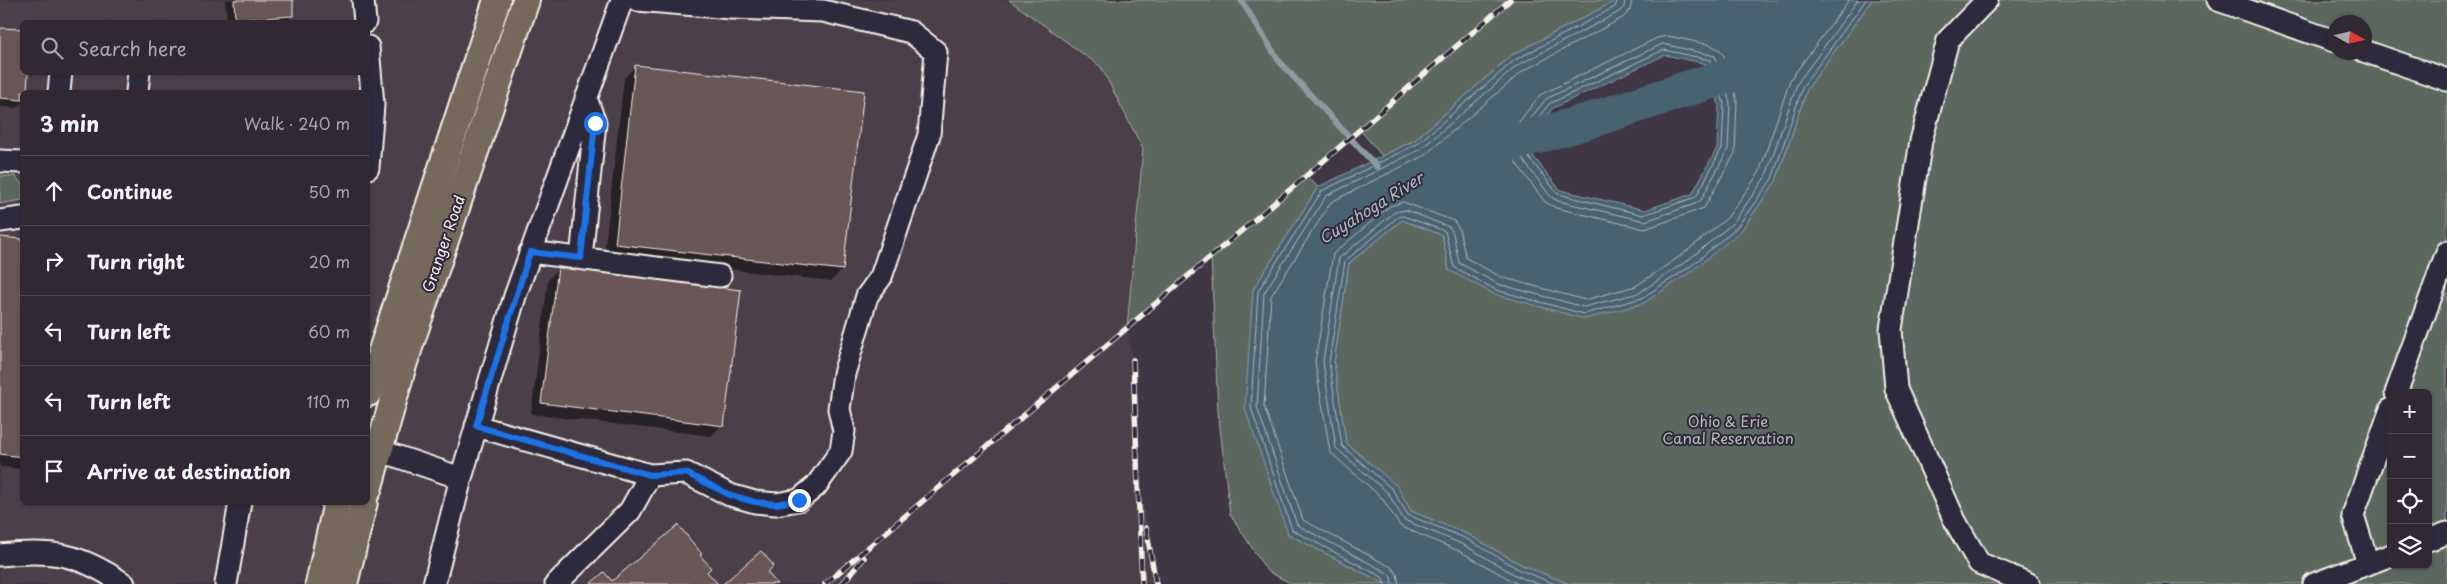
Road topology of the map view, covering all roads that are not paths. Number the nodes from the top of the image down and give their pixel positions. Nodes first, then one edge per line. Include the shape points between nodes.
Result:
1 (363, 0) edge
2 (497, 0) edge
3 (526, 0) edge
4 (622, 0) edge
5 (638, 0) edge
6 (1987, 0) edge
7 (2218, 0) edge
8 (365, 20) edge
9 (2327, 39) edge
10 (2372, 54) edge
11 (370, 70) edge
12 (61, 75) edge
13 (139, 75) edge
14 (2447, 80) edge
15 (59, 90) edge
16 (137, 90) edge
17 (586, 98) junction
18 (370, 143) edge
19 (0, 161) edge
20 (20, 162) edge
21 (20, 218) edge
22 (0, 221) edge
23 (530, 252) junction
24 (2447, 252) edge
25 (581, 258) junction
26 (720, 276) dead end
27 (370, 387) edge
28 (2397, 389) edge
29 (2387, 420) edge
30 (476, 426) junction
31 (373, 448) edge
32 (370, 473) edge
33 (650, 475) junction
34 (461, 478) junction
35 (239, 505) edge
36 (336, 505) edge
37 (363, 505) edge
38 (2447, 533) edge
39 (2432, 539) edge
40 (0, 555) edge
41 (2387, 557) edge
42 (2368, 564) junction
43 (124, 584) edge
44 (226, 584) edge
45 (319, 584) edge
46 (344, 584) edge
47 (434, 584) edge
48 (556, 584) edge
49 (2029, 584) edge
50 (2314, 584) edge

1 - 8 street
2 - 27 main road, Granger Road
3 - 31 main road, Granger Road via 404,365
4 - 17 street
5 - 33 street via 823,11 911,32 936,52 929,135 881,277 867,296 844,374 839,409 844,431 841,451 828,471 799,500 776,504 730,495 686,473
6 - 49 street via 1948,40 1920,141 1891,329 1896,389 1955,521 1978,563
7 - 9 street
10 - 14 street
11 - 18 street via 373,105
12 - 15 street
13 - 16 street
17 - 23 street
17 - 25 street via 595,123
19 - 20 street
21 - 22 street
23 - 25 street
23 - 30 street
24 - 28 street
25 - 26 street
29 - 42 street via 2353,515
30 - 33 street
30 - 34 street
31 - 32 main road, Granger Road
31 - 34 street
33 - 48 street via 630,512
34 - 47 street
35 - 44 street
36 - 45 main road
37 - 46 main road
38 - 39 street
40 - 43 street via 35,551 65,554
41 - 42 street
42 - 50 street

